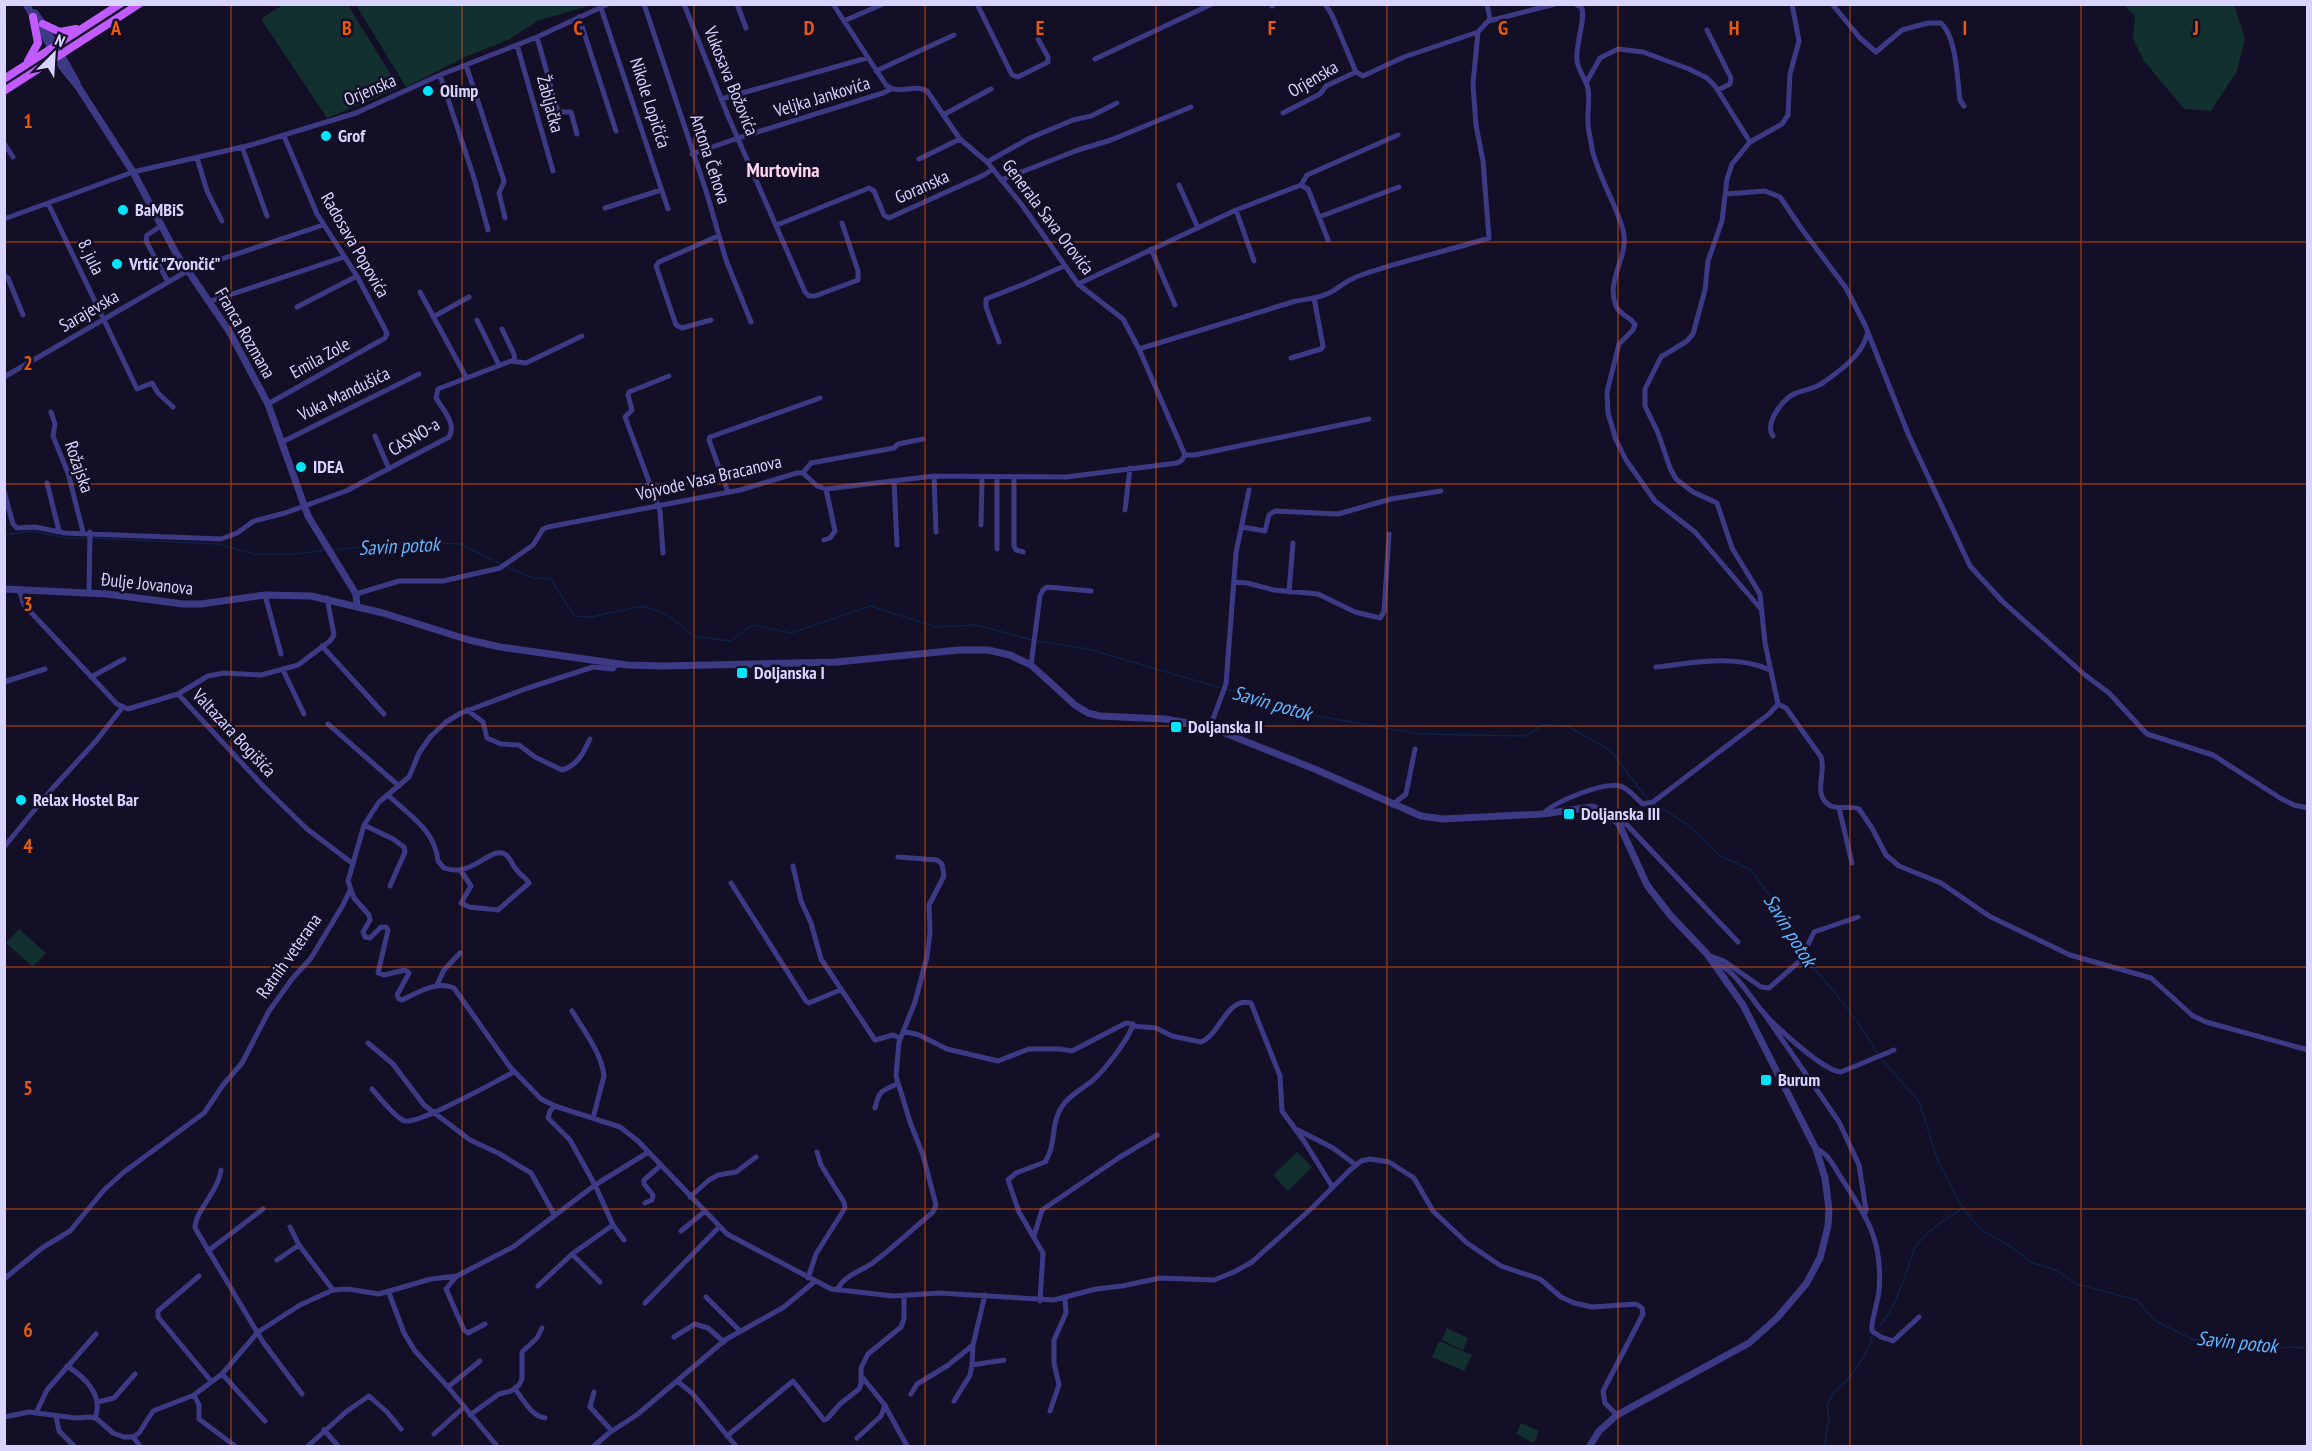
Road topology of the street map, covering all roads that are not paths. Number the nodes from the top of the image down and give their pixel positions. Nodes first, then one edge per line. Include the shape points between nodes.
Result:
1 (120, 4) edge
2 (139, 4) edge
3 (608, 4) edge
4 (644, 4) edge
5 (684, 4) edge
6 (737, 4) edge
7 (833, 4) edge
8 (883, 4) edge
9 (977, 4) edge
10 (1212, 4) edge
11 (1325, 4) edge
12 (1487, 4) edge
13 (1555, 4) edge
14 (1575, 4) edge
15 (1791, 4) edge
16 (1832, 4) edge
17 (1584, 7) edge
18 (601, 8) junction
19 (33, 17) junction
20 (579, 18) junction
21 (844, 21) junction
22 (1489, 21) junction
23 (43, 24) junction
24 (86, 27) junction
25 (746, 28) dead end
26 (1707, 30) dead end
27 (1478, 32) junction
28 (954, 36) dead end
29 (537, 37) junction
30 (1038, 39) dead end
31 (517, 45) junction
32 (54, 47) junction
33 (59, 56) junction
34 (867, 58) junction
35 (1095, 59) dead end
36 (466, 65) junction
37 (24, 67) junction
38 (876, 71) junction
39 (1356, 72) junction
40 (440, 75) junction
41 (4, 80) edge
42 (1586, 82) junction
43 (891, 89) junction
44 (991, 89) dead end
45 (1718, 90) junction
46 (4, 91) edge
47 (721, 99) junction
48 (1117, 103) dead end
49 (1191, 106) dead end
50 (1964, 106) dead end
51 (1283, 113) dead end
52 (944, 115) junction
53 (616, 131) dead end
54 (577, 134) dead end
55 (1398, 135) dead end
56 (284, 136) junction
57 (738, 138) junction
58 (960, 139) junction
59 (1750, 142) junction
60 (4, 143) edge
61 (242, 147) junction
62 (692, 154) junction
63 (13, 157) dead end
64 (197, 158) junction
65 (919, 159) dead end
66 (987, 162) junction
67 (993, 169) junction
68 (553, 171) dead end
69 (133, 172) junction
70 (1001, 180) junction
71 (1179, 185) dead end
72 (1301, 185) junction
73 (1399, 187) dead end
74 (661, 190) junction
75 (1726, 194) junction
76 (48, 203) junction
77 (605, 208) dead end
78 (668, 209) dead end
79 (1236, 210) junction
80 (267, 216) dead end
81 (1319, 217) junction
82 (505, 218) dead end
83 (4, 219) edge
84 (222, 221) dead end
85 (842, 223) dead end
86 (323, 225) junction
87 (777, 225) junction
88 (161, 226) junction
89 (1198, 228) junction
90 (488, 230) dead end
91 (718, 236) junction
92 (1328, 240) dead end
93 (1151, 249) junction
94 (344, 257) junction
95 (1254, 261) dead end
96 (1064, 266) junction
97 (189, 270) junction
98 (4, 275) edge
99 (357, 276) junction
100 (168, 282) junction
101 (1078, 284) junction
102 (420, 292) dead end
103 (469, 297) dead end
104 (1314, 298) junction
105 (211, 301) junction
106 (1175, 305) dead end
107 (297, 307) dead end
108 (23, 315) dead end
109 (433, 317) junction
110 (104, 320) junction
111 (477, 320) dead end
112 (711, 320) dead end
113 (751, 322) dead end
114 (502, 329) dead end
115 (1868, 333) junction
116 (386, 336) joint
117 (582, 336) dead end
118 (999, 342) dead end
119 (1139, 349) junction
120 (1291, 358) dead end
121 (514, 361) junction
122 (499, 365) junction
123 (419, 374) dead end
124 (669, 376) dead end
125 (4, 377) edge
126 (466, 377) junction
127 (820, 398) dead end
128 (268, 404) junction
129 (173, 406) dead end
130 (51, 411) dead end
131 (1369, 419) dead end
132 (375, 436) dead end
133 (1773, 436) dead end
134 (923, 439) dead end
135 (282, 442) junction
136 (1185, 455) junction
137 (1130, 468) junction
138 (389, 469) junction
139 (803, 473) junction
140 (934, 476) junction
141 (982, 477) junction
142 (997, 478) junction
143 (1014, 478) junction
144 (894, 481) junction
145 (46, 483) dead end
146 (826, 489) junction
147 (1249, 490) dead end
148 (4, 491) edge
149 (1441, 491) dead end
150 (728, 492) junction
151 (658, 506) junction
152 (304, 507) junction
153 (1125, 510) dead end
154 (981, 525) dead end
155 (1242, 527) junction
156 (59, 531) junction
157 (83, 532) junction
158 (936, 532) dead end
159 (1389, 534) dead end
160 (90, 537) junction
161 (824, 540) dead end
162 (1293, 543) dead end
163 (897, 545) dead end
164 (997, 549) dead end
165 (1023, 552) dead end
166 (663, 553) dead end
167 (1234, 582) junction
168 (4, 590) edge
169 (18, 590) junction
170 (1091, 591) dead end
171 (1289, 592) junction
172 (89, 593) junction
173 (356, 594) junction
174 (265, 595) junction
175 (327, 598) junction
176 (357, 606) junction
177 (1760, 608) junction
178 (322, 646) junction
179 (281, 654) dead end
180 (124, 659) dead end
181 (617, 664) junction
182 (1031, 665) junction
183 (1656, 668) dead end
184 (45, 669) dead end
185 (283, 670) junction
186 (1770, 670) junction
187 (91, 677) junction
188 (4, 682) edge
189 (178, 694) junction
190 (1778, 704) junction
191 (122, 708) junction
192 (467, 710) junction
193 (304, 714) dead end
194 (384, 714) dead end
195 (328, 724) dead end
196 (1210, 727) junction
197 (590, 739) dead end
198 (1415, 749) dead end
199 (399, 786) junction
200 (388, 795) junction
201 (1392, 805) junction
202 (1839, 808) junction
203 (2307, 808) edge
204 (1543, 813) junction
205 (1617, 820) junction
206 (364, 825) junction
207 (4, 847) edge
208 (898, 857) dead end
209 (352, 863) junction
210 (1852, 863) dead end
211 (793, 866) dead end
212 (461, 871) junction
213 (730, 883) dead end
214 (390, 886) dead end
215 (350, 889) junction
216 (1858, 917) dead end
217 (1738, 942) dead end
218 (460, 953) dead end
219 (1707, 954) junction
220 (1712, 962) junction
221 (437, 985) junction
222 (840, 990) junction
223 (572, 1011) dead end
224 (1763, 1012) junction
225 (1133, 1026) junction
226 (903, 1031) junction
227 (900, 1038) junction
228 (368, 1043) dead end
229 (1894, 1050) dead end
230 (2307, 1050) edge
231 (514, 1072) junction
232 (897, 1084) junction
233 (372, 1089) dead end
234 (555, 1106) junction
235 (875, 1108) dead end
236 (436, 1112) junction
237 (593, 1118) junction
238 (1296, 1130) junction
239 (1157, 1135) dead end
240 (1816, 1149) junction
241 (647, 1152) junction
242 (817, 1152) dead end
243 (756, 1157) dead end
244 (1356, 1165) junction
245 (660, 1166) junction
246 (221, 1170) dead end
247 (595, 1185) junction
248 (1332, 1186) junction
249 (690, 1197) junction
250 (645, 1203) dead end
251 (263, 1209) dead end
252 (704, 1212) junction
253 (554, 1214) junction
254 (1864, 1215) junction
255 (614, 1226) junction
256 (290, 1227) dead end
257 (719, 1227) junction
258 (681, 1231) dead end
259 (1034, 1236) junction
260 (624, 1240) dead end
261 (299, 1245) junction
262 (208, 1251) junction
263 (572, 1254) junction
264 (276, 1260) dead end
265 (199, 1276) dead end
266 (457, 1276) junction
267 (807, 1278) junction
268 (4, 1279) edge
269 (600, 1281) dead end
270 (814, 1282) junction
271 (538, 1286) dead end
272 (333, 1290) junction
273 (837, 1290) junction
274 (389, 1293) junction
275 (985, 1295) junction
276 (904, 1296) junction
277 (706, 1297) dead end
278 (1065, 1299) junction
279 (1040, 1300) junction
280 (645, 1303) dead end
281 (1919, 1317) dead end
282 (485, 1324) dead end
283 (542, 1328) dead end
284 (740, 1331) junction
285 (258, 1332) junction
286 (96, 1334) dead end
287 (674, 1337) dead end
288 (724, 1342) junction
289 (973, 1345) junction
290 (1004, 1360) dead end
291 (480, 1361) dead end
292 (972, 1365) junction
293 (68, 1366) junction
294 (135, 1374) dead end
295 (222, 1374) junction
296 (862, 1377) junction
297 (212, 1381) junction
298 (677, 1381) junction
299 (448, 1387) junction
300 (515, 1389) junction
301 (594, 1392) dead end
302 (302, 1394) dead end
303 (911, 1394) dead end
304 (194, 1395) junction
305 (954, 1401) dead end
306 (98, 1402) junction
307 (884, 1404) junction
308 (464, 1407) junction
309 (1050, 1411) dead end
310 (36, 1413) junction
311 (470, 1415) junction
312 (1617, 1415) junction
313 (56, 1416) junction
314 (4, 1417) edge
315 (95, 1418) junction
316 (545, 1418) dead end
317 (266, 1421) dead end
318 (401, 1429) dead end
319 (324, 1430) junction
320 (612, 1431) junction
321 (434, 1434) dead end
322 (727, 1436) junction
323 (133, 1437) junction
324 (857, 1438) dead end
325 (74, 1446) edge
326 (140, 1446) edge
327 (235, 1446) edge
328 (308, 1446) edge
329 (338, 1446) edge
330 (496, 1446) edge
331 (594, 1446) edge
332 (736, 1446) edge
333 (907, 1446) edge
334 (1590, 1446) edge

1 - 24 main road
2 - 33 main road
3 - 18 street, Orjenska
4 - 62 street, Antona Čehova
5 - 47 street, Vukosava Božovića
6 - 25 street
7 - 21 street
8 - 21 street
9 - 30 street via 1012,75 1018,77 1048,62
10 - 35 street
11 - 39 street, Orjenska
12 - 22 street
13 - 22 street
14 - 17 street
15 - 59 street via 1799,41 1790,74 1788,115 1782,124
16 - 50 street via 1876,52 1902,30 1941,23 1950,41
17 - 42 street via 1577,54
18 - 20 street, Orjenska
18 - 74 street, Nikole Lopičića
19 - 23 street via 26,4
19 - 32 street
19 - 37 main road via 38,44
20 - 29 street, Orjenska
20 - 53 street
21 - 34 street
22 - 27 street
23 - 24 main road via 62,32
23 - 32 street
24 - 32 main road
26 - 45 street via 1731,78 1730,84
27 - 39 street via 1417,52 1363,76
27 - 104 street via 1473,84 1489,238 1371,271
28 - 38 street
29 - 31 street, Orjenska
29 - 54 street via 557,109 560,113 571,112
31 - 36 street, Orjenska
31 - 68 street, Žabljačka
32 - 33 street, Franca Rozmana
32 - 37 main road
33 - 46 main road
33 - 69 street, Franca Rozmana
34 - 38 street
34 - 47 street
36 - 40 street, Orjenska
36 - 82 street via 503,178 499,193
37 - 41 main road
38 - 43 street
39 - 51 street, Orjenska
40 - 56 street, Orjenska via 356,113
40 - 90 street
42 - 45 street via 1602,56 1618,49 1632,49 1689,69 1707,78
42 - 177 street via 1593,151 1624,237 1613,294 1621,314 1635,325 1619,344 1612,368 1607,404 1611,425 1626,460 1655,501 1695,532
43 - 52 street, Generala Sava Orovića via 923,88
43 - 57 street, Veljka Jankovića
44 - 52 street
45 - 59 street
47 - 57 street, Vukosava Božovića
48 - 66 street via 1030,138
49 - 70 street
52 - 58 street, Generala Sava Orovića
55 - 72 street via 1306,176
56 - 61 street, Orjenska
56 - 86 street, Radosava Popovića
57 - 62 street, Veljka Jankovića
57 - 87 street, Vukosava Božovića
58 - 65 street
58 - 66 street, Generala Sava Orovića
59 - 75 street via 1732,164
60 - 63 street
61 - 64 street, Orjenska
61 - 80 street
62 - 91 street, Antona Čehova
64 - 69 street, Orjenska
64 - 84 street
66 - 67 street, Generala Sava Orovića
67 - 70 street, Generala Sava Orovića
67 - 87 street, Goranska via 889,218 884,216 869,188
69 - 76 street, Orjenska
69 - 88 street, Franca Rozmana
70 - 96 street, Generala Sava Orovića via 1053,245
71 - 89 street
72 - 79 street
72 - 81 street via 1307,187
73 - 81 street
74 - 77 street
74 - 78 street, Nikole Lopičića
75 - 115 street via 1765,191 1780,197 1846,288
75 - 177 street via 1693,334 1661,357 1648,380 1644,398 1676,479 1717,503 1732,548 1760,594
76 - 83 street, Orjenska
76 - 110 street, 8. jula
79 - 89 street
79 - 95 street
81 - 92 street
85 - 87 street, Vukosava Božovića via 858,280 812,297 805,292
86 - 94 street, Radosava Popovića
86 - 97 street
88 - 97 street, Franca Rozmana
88 - 100 street via 147,235 146,241
89 - 93 street
91 - 112 street via 656,266 677,326
91 - 113 street, Antona Čehova
93 - 101 street
93 - 106 street
94 - 99 street, Radosava Popovića
94 - 105 street
96 - 101 street, Generala Sava Orovića
96 - 118 street via 986,299
97 - 100 street, Sarajevska
97 - 105 street, Franca Rozmana
98 - 108 street
99 - 107 street
99 - 116 street, Radosava Popovića
100 - 110 street, Sarajevska
101 - 119 street, Generala Sava Orovića via 1120,315
102 - 109 street
103 - 109 street
104 - 119 street
104 - 120 street via 1323,346
105 - 128 street, Franca Rozmana
109 - 126 street
110 - 125 street, Sarajevska
110 - 129 street, 8. jula via 137,389 152,383
111 - 122 street
114 - 121 street
115 - 133 street via 1860,353 1822,384 1788,398 1770,426
115 - 203 street via 1909,436 1972,569 2002,601 2109,693 2147,734 2213,755 2280,798
116 - 128 street, Emila Zole
117 - 121 street, CASNO-a via 526,363
119 - 136 street, Generala Sava Orovića
121 - 122 street, CASNO-a
122 - 126 street, CASNO-a
123 - 135 street, Vuka Mandušića
124 - 151 street via 629,392 632,410 625,417
126 - 138 street, CASNO-a via 436,393 452,426 449,437
127 - 150 street via 710,437
128 - 135 street, Franca Rozmana
130 - 157 street, Rožajska via 53,436 68,473
131 - 136 street
132 - 138 street
134 - 139 street via 811,463
135 - 152 street, Franca Rozmana
136 - 137 street via 1180,462
137 - 143 street via 1066,477
137 - 153 street
138 - 152 street, CASNO-a
139 - 146 street, Vojvode Vasa Bracanova via 819,488
139 - 150 street, Vojvode Vasa Bracanova
140 - 141 street
140 - 144 street
140 - 158 street
141 - 142 street
141 - 154 street
142 - 143 street
142 - 164 street
143 - 165 street via 1014,546
144 - 146 street
144 - 163 street
145 - 156 street
146 - 161 street via 836,531
147 - 155 street
148 - 156 street, CASNO-a via 15,527
149 - 155 street via 1390,499 1338,514 1275,511 1269,515 1265,531
150 - 151 street, Vojvode Vasa Bracanova
151 - 166 street
151 - 173 street, Vojvode Vasa Bracanova via 546,527 532,544 503,566 443,581 399,581
152 - 160 street, CASNO-a via 254,521 221,539
152 - 173 street, Franca Rozmana
155 - 167 street
156 - 157 street, CASNO-a
157 - 160 street, CASNO-a
159 - 171 street via 1382,616 1361,614 1321,594
160 - 172 street
162 - 171 street
167 - 171 street
167 - 196 street via 1226,684
168 - 169 street, Đulje Jovanova
169 - 172 street, Đulje Jovanova
169 - 187 street via 24,605
170 - 182 street via 1047,587 1043,590
172 - 174 street, Đulje Jovanova via 192,604
173 - 176 street, Franca Rozmana
174 - 175 street, Đulje Jovanova
174 - 179 street
175 - 176 street, Đulje Jovanova
175 - 178 street via 334,635
176 - 181 street, Đulje Jovanova via 469,640
177 - 186 street
178 - 185 street via 303,663
178 - 194 street
180 - 187 street
181 - 182 street, Đulje Jovanova via 837,662 980,649 1002,652
181 - 192 street, Ratnih veterana via 613,669 593,667
182 - 196 street, Đulje Jovanova via 1088,713
183 - 186 street via 1746,661
184 - 188 street
185 - 189 street via 261,675 208,676
185 - 193 street
186 - 190 street
187 - 191 street
189 - 191 street, Valtazara Bogišića
189 - 209 street, Valtazara Bogišića via 300,822
190 - 202 street via 1786,708 1821,757 1821,793 1830,806
190 - 204 street via 1651,803 1640,802 1625,788 1613,786 1582,794
191 - 207 street
192 - 197 street via 483,722 487,738 519,745 535,758 562,770 582,756
192 - 199 street, Ratnih veterana via 430,737 409,777
195 - 199 street
196 - 201 street, Đulje Jovanova
198 - 201 street via 1406,794
199 - 200 street, Ratnih veterana
200 - 206 street, Ratnih veterana
200 - 212 street via 429,833 441,866
201 - 204 street, Đulje Jovanova via 1432,818
202 - 210 street
202 - 230 street via 1859,809 1880,847 1899,866 1952,889 1996,919 2070,955 2151,978 2193,1016 2206,1022
204 - 205 street, Đulje Jovanova via 1592,807
205 - 217 street via 1628,826
205 - 219 street via 1647,885
206 - 209 street, Ratnih veterana
206 - 214 street via 404,847
208 - 226 street via 940,861 944,876 928,904 927,957
209 - 215 street, Ratnih veterana
211 - 222 street via 821,959
212 - 212 street via 500,852 529,883 498,910 476,909 461,903 471,886
213 - 222 street via 806,1002
215 - 221 street via 369,915 365,937 370,938 381,927 388,930 378,973 409,973 397,995 399,999
215 - 268 street, Ratnih veterana via 311,958 269,1011 242,1063 204,1113 124,1172 70,1231
216 - 219 street via 1814,932 1803,958 1766,989
218 - 221 street via 444,970
219 - 220 street
220 - 224 street via 1731,974
220 - 240 street via 1749,1016
221 - 231 street via 456,991
222 - 227 street via 875,1040 893,1035
223 - 237 street via 602,1063 604,1076
224 - 229 street via 1834,1071 1841,1072
224 - 254 street via 1849,1140 1859,1165
225 - 226 street via 1126,1023 1072,1051 1029,1048 995,1061 947,1049
225 - 238 street via 1156,1028 1201,1042 1211,1036 1234,1006 1251,1003 1280,1076 1282,1111
225 - 259 street via 1101,1073 1059,1111 1045,1162 1008,1180 1019,1212
226 - 227 street
227 - 232 street
228 - 236 street via 393,1064 424,1105
231 - 234 street via 541,1099
231 - 236 street
232 - 235 street via 881,1091
232 - 273 street via 923,1155 935,1209 876,1261 845,1279
233 - 236 street via 404,1121
234 - 237 street
234 - 247 street via 548,1118 570,1140
236 - 253 street via 470,1140 531,1173
237 - 241 street via 620,1127
238 - 244 street via 1334,1148
238 - 248 street
239 - 259 street via 1041,1210
240 - 254 street via 1826,1155
240 - 312 street via 1828,1192 1828,1226 1820,1258 1806,1284 1749,1343
241 - 245 street
241 - 247 street
242 - 267 street via 845,1208 816,1254
243 - 249 street via 736,1172 709,1180
244 - 248 street
244 - 312 street via 1370,1159 1403,1169 1414,1178 1434,1211 1482,1255 1539,1279 1561,1297 1592,1307 1636,1304 1642,1308 1643,1314 1603,1391 1605,1403
245 - 249 street
245 - 250 street via 644,1180 653,1195
246 - 262 street via 215,1191 195,1223
247 - 253 street
247 - 255 street
248 - 278 street via 1252,1262 1234,1272 1214,1280 1160,1278 1096,1288
249 - 252 street
251 - 262 street
252 - 257 street
252 - 258 street
253 - 266 street via 513,1247
254 - 281 street via 1878,1248 1879,1288 1871,1328 1874,1334 1894,1340
255 - 260 street
255 - 263 street
256 - 261 street
257 - 267 street via 735,1240
257 - 280 street
259 - 279 street via 1043,1253
261 - 264 street
261 - 272 street
262 - 285 street
263 - 269 street
263 - 271 street
265 - 297 street via 158,1311 158,1317
266 - 274 street via 430,1279
266 - 282 street via 446,1289 464,1330 468,1333
267 - 270 street
270 - 273 street
270 - 284 street via 784,1307
272 - 274 street
272 - 285 street via 305,1302
273 - 276 street
274 - 299 street via 415,1351
275 - 276 street
275 - 279 street
275 - 289 street
276 - 296 street via 903,1323 864,1360
277 - 284 street
278 - 279 street
278 - 309 street via 1066,1313 1054,1340 1059,1385
283 - 300 street via 522,1352 522,1379
284 - 288 street
285 - 295 street
285 - 302 street
286 - 293 street
287 - 288 street via 691,1324 699,1324
288 - 298 street
289 - 292 street
289 - 303 street via 916,1384
290 - 292 street
291 - 299 street
292 - 305 street
293 - 306 street via 88,1384
293 - 310 street via 47,1390
294 - 306 street via 114,1398
295 - 297 street
295 - 317 street
296 - 307 street
296 - 322 street via 859,1389 826,1420 793,1381
297 - 304 street
298 - 320 street
298 - 322 street via 692,1393
299 - 308 street
300 - 311 street via 499,1394
300 - 316 street via 537,1416
301 - 320 street via 590,1407
304 - 323 street via 153,1411
304 - 327 street via 199,1419
306 - 315 street
307 - 324 street via 881,1416
307 - 333 street
308 - 311 street
308 - 321 street
310 - 313 street
310 - 314 street
311 - 330 street
312 - 334 street via 1599,1431
313 - 315 street
313 - 325 street via 59,1431
315 - 323 street via 113,1433
318 - 319 street via 369,1396
319 - 328 street
319 - 329 street
320 - 331 street
322 - 332 street
323 - 326 street

